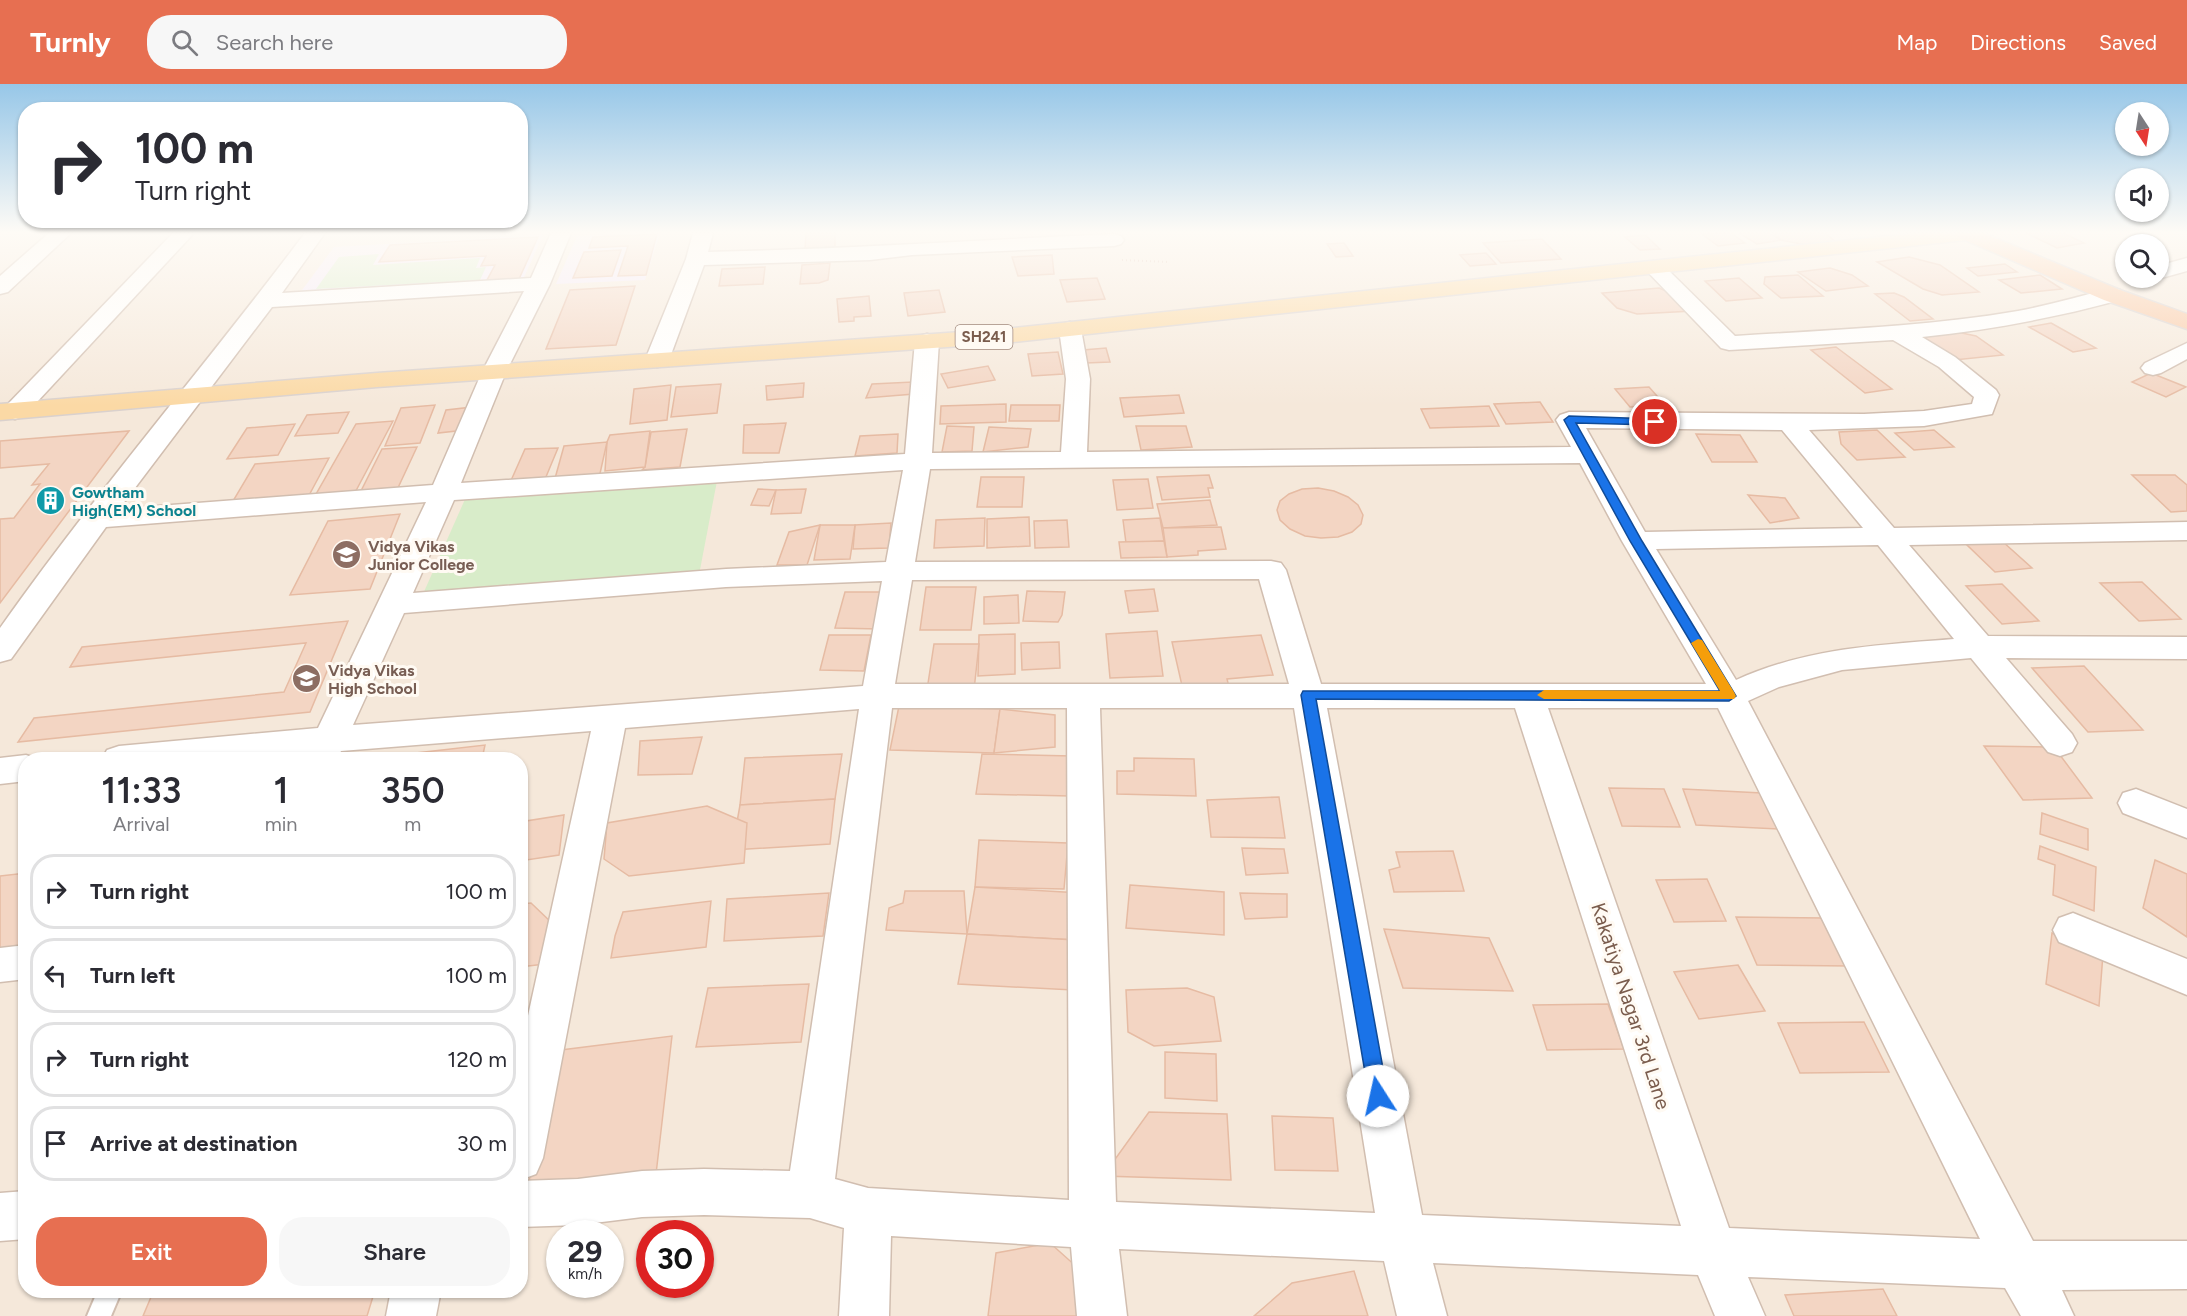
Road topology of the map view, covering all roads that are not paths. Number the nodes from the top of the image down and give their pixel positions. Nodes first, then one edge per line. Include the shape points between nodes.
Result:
1 (127, 290) edge
2 (272, 290) edge
3 (434, 290) edge
4 (536, 290) edge
5 (684, 290) edge
6 (1433, 290) edge
7 (1677, 290) edge
8 (2112, 290) edge
9 (2119, 290) edge
10 (2116, 292) junction
11 (264, 301) junction
12 (2187, 314) edge
13 (2187, 322) edge
14 (1070, 329) junction
15 (1898, 333) junction
16 (927, 341) junction
17 (2187, 350) edge
18 (657, 360) junction
19 (2153, 368) dead end
20 (494, 372) junction
21 (189, 396) junction
22 (8, 412) edge
23 (1790, 423) junction
24 (1589, 455) junction
25 (1074, 459) junction
26 (918, 461) junction
27 (444, 492) junction
28 (96, 519) junction
29 (2187, 531) edge
30 (1888, 537) junction
31 (1636, 541) junction
32 (898, 571) junction
33 (393, 604) junction
34 (1980, 647) junction
35 (2187, 648) edge
36 (0, 651) edge
37 (1527, 694) junction
38 (1083, 695) junction
39 (1308, 695) junction
40 (877, 696) junction
41 (1729, 696) junction
42 (611, 716) junction
43 (2060, 743) dead end
44 (325, 749) edge
45 (263, 752) edge
46 (18, 769) edge
47 (0, 771) edge
48 (2136, 803) dead end
49 (2187, 824) edge
50 (2073, 930) dead end
51 (18, 963) edge
52 (0, 965) edge
53 (2187, 977) edge
54 (528, 1119) edge
55 (810, 1195) junction
56 (528, 1204) edge
57 (868, 1211) junction
58 (18, 1216) edge
59 (0, 1217) edge
60 (1093, 1224) junction
61 (1403, 1238) junction
62 (1713, 1252) junction
63 (2019, 1265) junction
64 (2187, 1265) edge
65 (107, 1298) edge
66 (414, 1298) edge
67 (99, 1316) edge
68 (411, 1316) edge
69 (864, 1316) edge
70 (1102, 1316) edge
71 (1422, 1316) edge
72 (1740, 1316) edge
73 (2049, 1316) edge

1 - 22 street
2 - 11 street
3 - 11 street
4 - 20 street
5 - 18 street
6 - 14 main road, SH241
7 - 15 street via 1730,343
8 - 10 highway
9 - 10 street
10 - 12 highway
10 - 13 highway
10 - 15 street via 2068,309
11 - 21 street
14 - 16 main road, SH241
14 - 25 street via 1078,379
15 - 23 street via 1947,362 1987,394 1983,409 1914,420
16 - 18 main road, SH241
16 - 26 street
17 - 19 street
18 - 20 main road, SH241
20 - 21 main road, SH241
20 - 27 street
21 - 22 main road, SH241
21 - 28 street
23 - 24 street via 1569,420
23 - 30 street
24 - 25 street
24 - 31 street
25 - 26 street
26 - 27 street
26 - 32 street
27 - 28 street
27 - 33 street
28 - 36 street
29 - 30 street
30 - 31 street
30 - 34 street
31 - 41 street
32 - 33 street via 726,578
32 - 39 street via 1271,570
32 - 40 street
33 - 44 street
34 - 35 street
34 - 41 street via 1842,659 1769,678
34 - 43 street
37 - 39 street
37 - 41 street
37 - 62 street, Kakatiya Nagar 3rd Lane
38 - 39 street
38 - 40 street
38 - 60 street
39 - 61 street
40 - 42 street
40 - 55 street
41 - 63 street
42 - 44 street
42 - 54 street
44 - 45 street
46 - 47 street
48 - 49 street
50 - 53 street
51 - 52 street
55 - 56 street via 704,1192
55 - 57 street
57 - 60 street
57 - 69 street
58 - 59 street
60 - 61 street
60 - 70 street
61 - 62 street
61 - 71 street
62 - 63 street
62 - 72 street, Kakatiya Nagar 3rd Lane
63 - 64 street
63 - 73 street
65 - 67 lane
66 - 68 street

